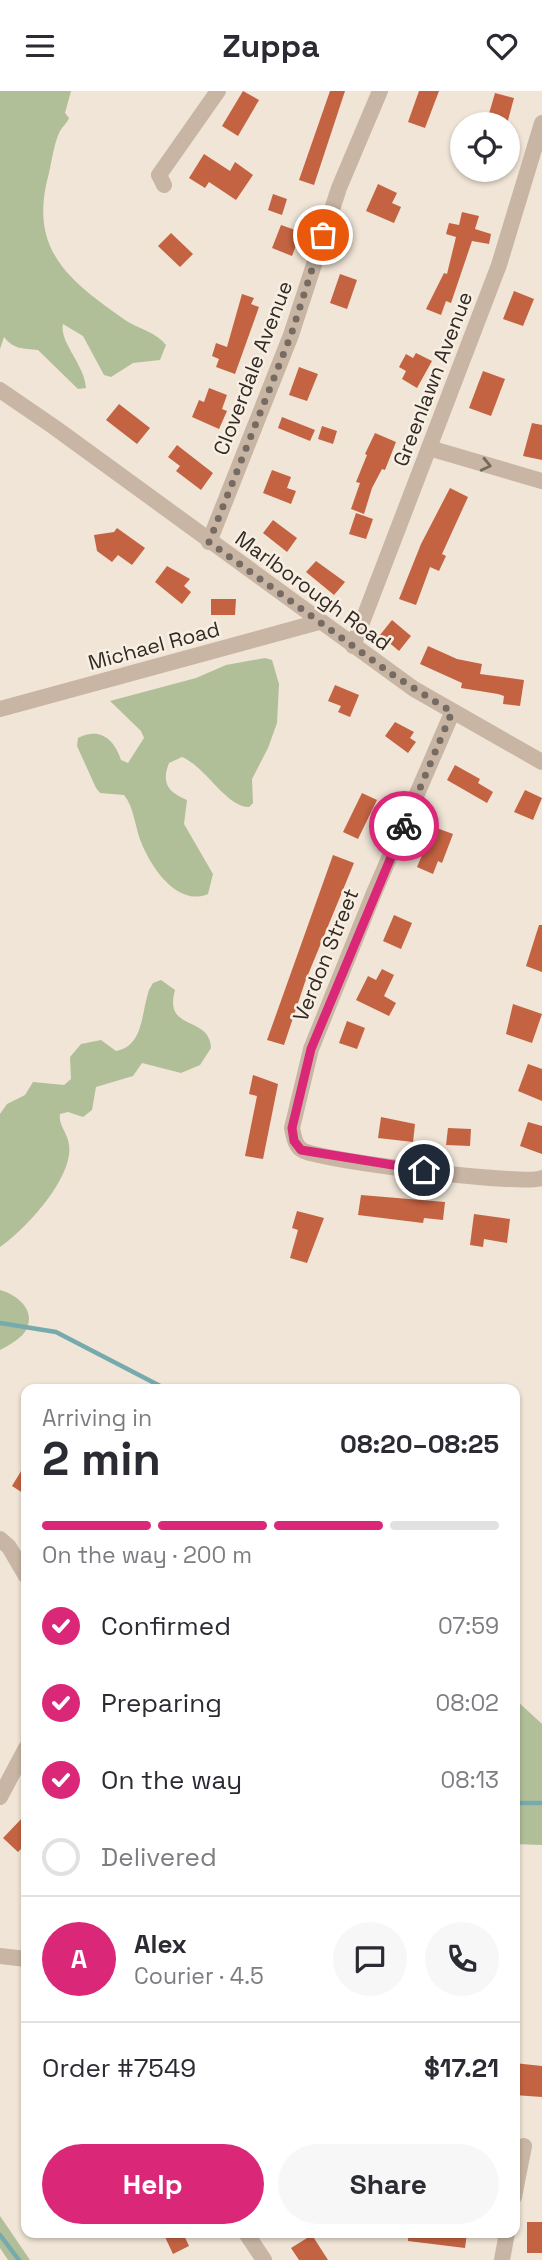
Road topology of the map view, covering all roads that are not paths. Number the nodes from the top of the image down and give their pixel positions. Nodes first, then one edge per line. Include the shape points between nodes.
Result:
1 (218, 91) edge
2 (380, 91) edge
3 (542, 123) edge
4 (161, 180) dead end
5 (0, 390) edge
6 (429, 448) junction
7 (542, 481) edge
8 (209, 542) junction
9 (319, 622) junction
10 (353, 646) junction
11 (0, 709) edge
12 (452, 712) junction
13 (542, 762) edge
14 (542, 1178) edge
15 (0, 1539) edge
16 (21, 1567) edge
17 (21, 1757) edge
18 (0, 1797) edge
19 (21, 1959) edge
20 (1, 1961) edge
21 (520, 2144) edge
22 (542, 2149) edge
23 (249, 2238) edge
24 (506, 2238) edge
25 (264, 2260) edge
26 (502, 2260) edge

1 - 4 street
2 - 8 street, Cloverdale Avenue via 338,188 291,335
3 - 6 street, Greenlawn Avenue via 499,265
5 - 8 street, Marlborough Road
6 -> 7 street
6 - 10 street, Greenlawn Avenue
8 - 9 street, Marlborough Road
9 - 10 street, Marlborough Road
9 - 11 street, Michael Road
10 - 12 street, Marlborough Road
12 - 13 street, Marlborough Road
12 - 14 street, Verdon Street via 311,1049 292,1128 294,1141 301,1150 315,1154 399,1168 519,1182
15 - 16 street
17 - 18 street
19 - 20 street
21 - 22 street
23 - 25 street
24 - 26 street

